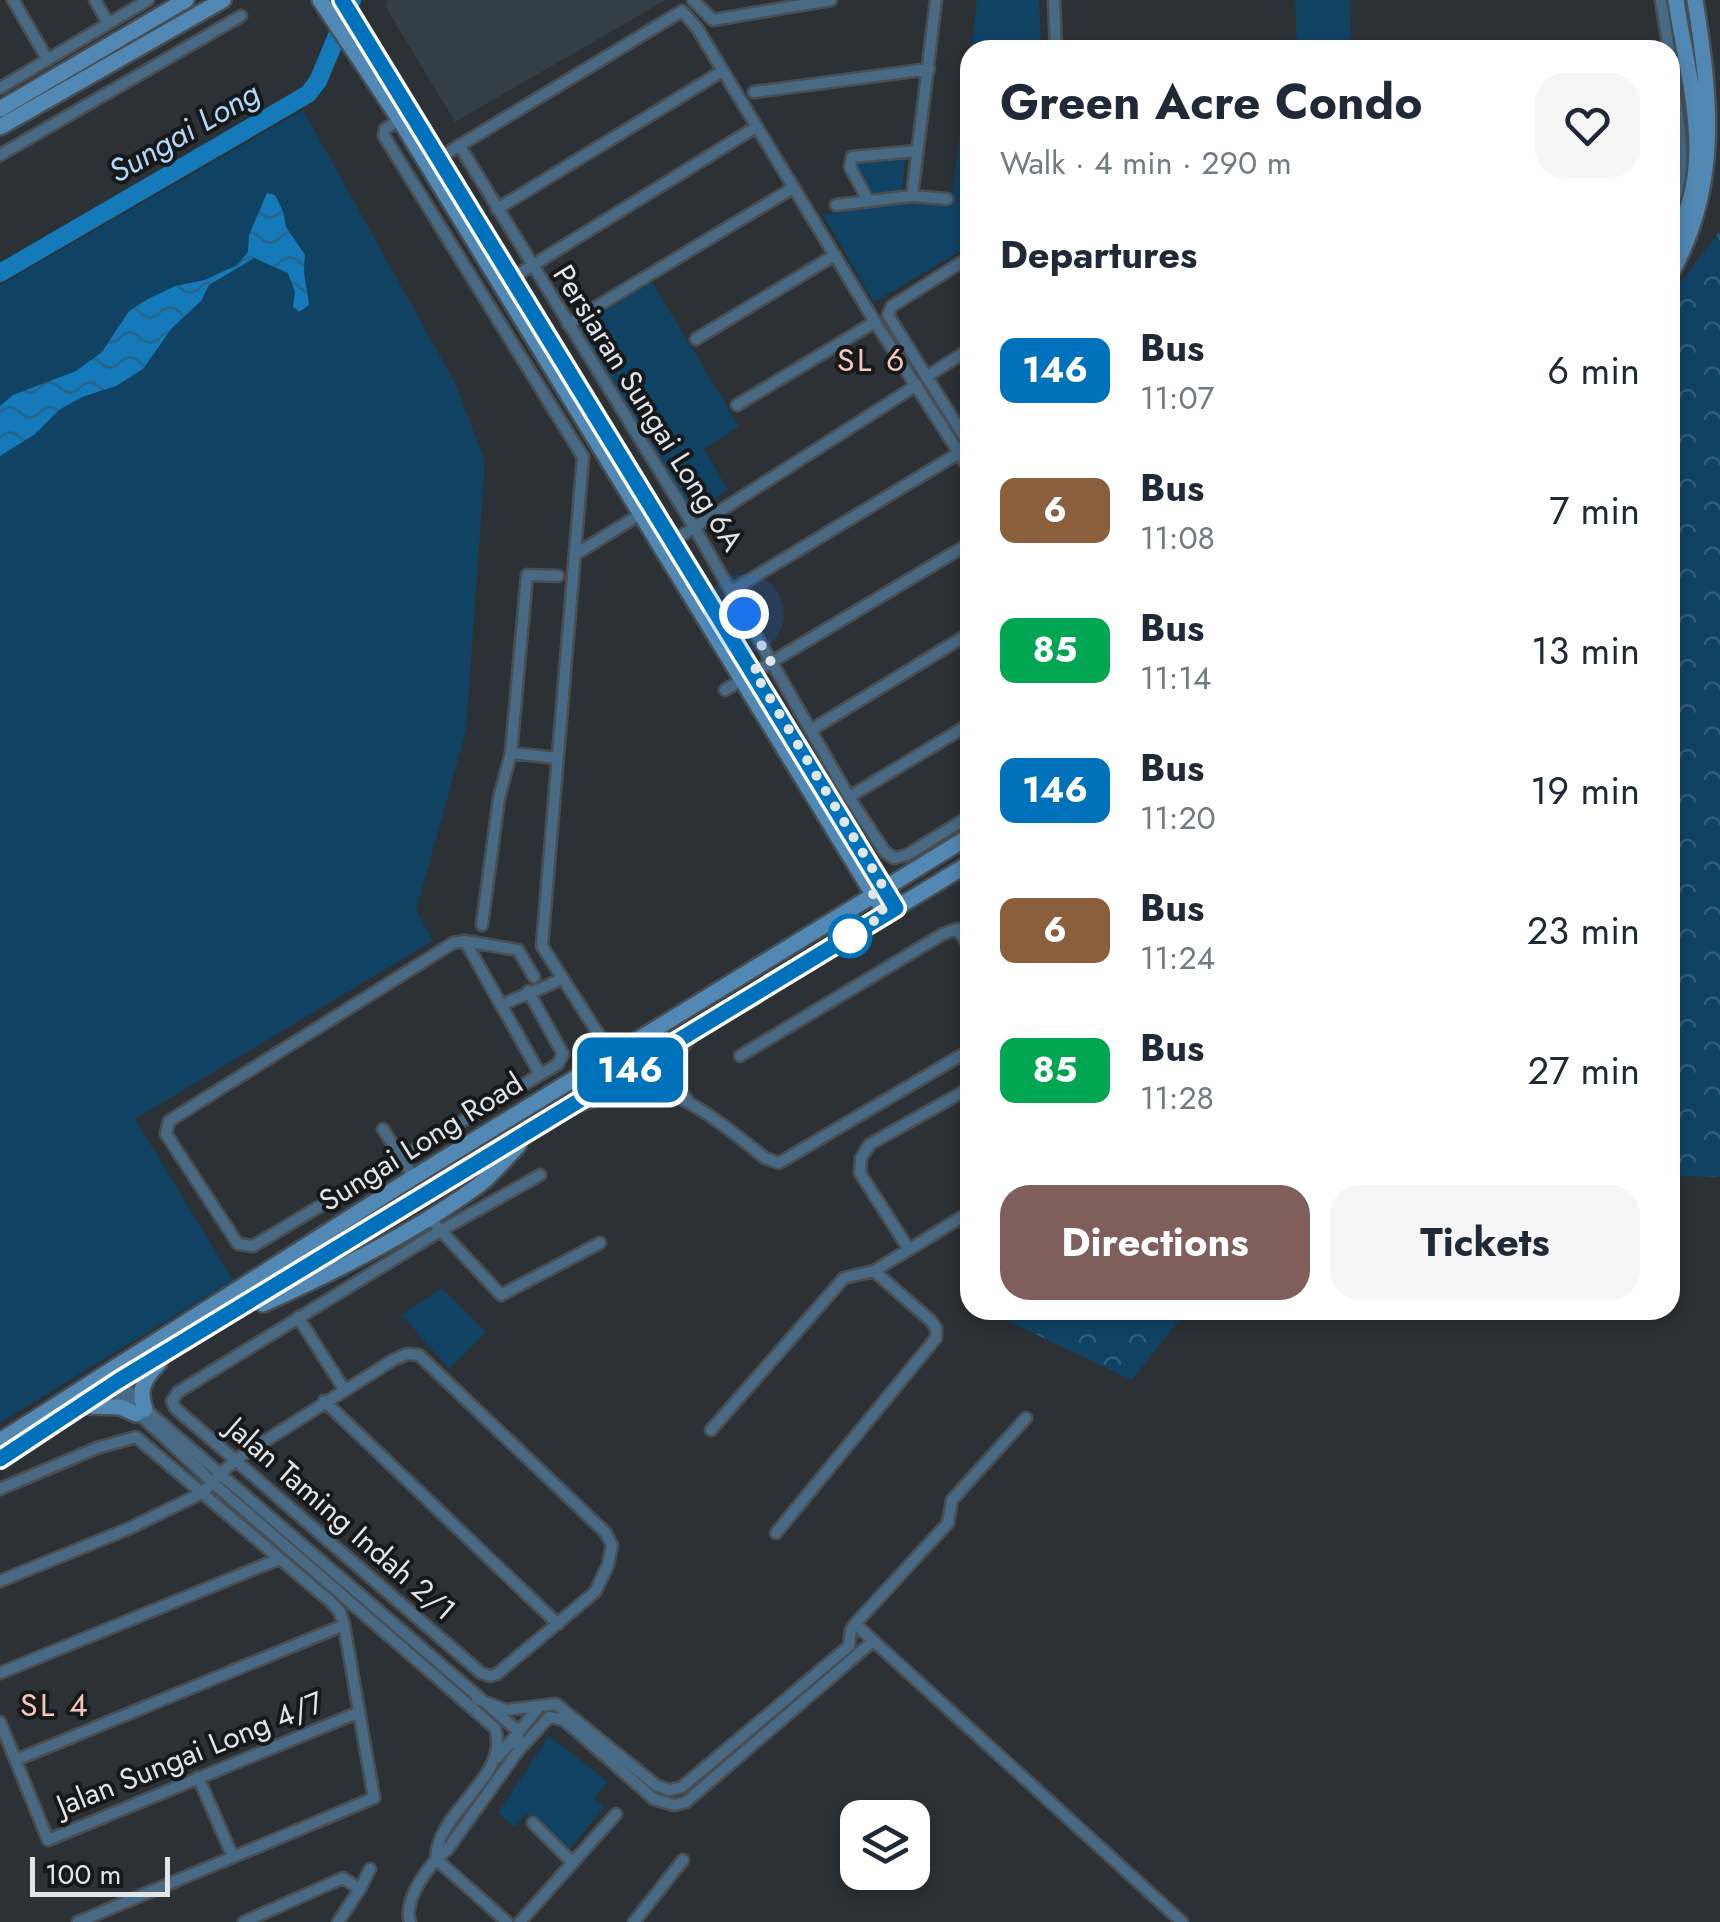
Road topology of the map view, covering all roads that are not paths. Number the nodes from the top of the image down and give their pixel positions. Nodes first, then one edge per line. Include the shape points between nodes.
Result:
1 (13, 0) edge
2 (94, 0) edge
3 (148, 0) edge
4 (186, 0) edge
5 (223, 0) edge
6 (831, 0) edge
7 (936, 0) edge
8 (1054, 0) edge
9 (1661, 0) edge
10 (1676, 0) edge
11 (1695, 0) edge
12 (694, 2) edge
13 (330, 3) edge
14 (241, 16) dead end
15 (108, 24) junction
16 (351, 30) junction
17 (1056, 40) edge
18 (1670, 40) edge
19 (1673, 40) edge
20 (48, 60) junction
21 (928, 69) junction
22 (721, 72) junction
23 (1680, 82) edge
24 (0, 88) edge
25 (754, 92) dead end
26 (0, 108) edge
27 (400, 120) junction
28 (0, 127) edge
29 (756, 127) junction
30 (459, 145) junction
31 (916, 151) junction
32 (0, 156) edge
33 (439, 158) junction
34 (794, 188) junction
35 (912, 196) junction
36 (946, 199) dead end
37 (868, 200) junction
38 (836, 205) dead end
39 (497, 209) junction
40 (1680, 224) edge
41 (834, 255) junction
42 (1680, 261) edge
43 (960, 264) edge
44 (531, 266) junction
45 (512, 278) junction
46 (875, 322) junction
47 (568, 324) junction
48 (696, 340) dead end
49 (960, 356) edge
50 (921, 381) junction
51 (737, 405) dead end
52 (960, 439) edge
53 (960, 452) edge
54 (639, 515) junction
55 (694, 527) junction
56 (673, 540) junction
57 (960, 549) edge
58 (576, 554) junction
59 (558, 576) dead end
60 (731, 591) junction
61 (960, 640) edge
62 (771, 662) junction
63 (746, 675) junction
64 (725, 690) dead end
65 (811, 730) junction
66 (960, 730) edge
67 (511, 752) junction
68 (557, 758) junction
69 (850, 796) junction
70 (960, 822) edge
71 (960, 843) edge
72 (946, 852) junction
73 (960, 863) edge
74 (960, 868) edge
75 (879, 891) junction
76 (891, 911) junction
77 (482, 925) dead end
78 (960, 933) edge
79 (465, 941) junction
80 (555, 967) junction
81 (534, 977) junction
82 (562, 978) junction
83 (528, 991) junction
84 (502, 1006) junction
85 (697, 1030) junction
86 (612, 1056) junction
87 (740, 1056) dead end
88 (960, 1056) edge
89 (540, 1074) junction
90 (624, 1074) junction
91 (960, 1094) edge
92 (690, 1104) junction
93 (566, 1109) junction
94 (383, 1129) dead end
95 (534, 1129) junction
96 (400, 1156) junction
97 (388, 1163) junction
98 (540, 1174) dead end
99 (408, 1181) junction
100 (428, 1217) junction
101 (960, 1218) edge
102 (440, 1231) junction
103 (600, 1243) dead end
104 (908, 1248) junction
105 (874, 1271) junction
106 (298, 1317) junction
107 (213, 1325) junction
108 (172, 1350) junction
109 (109, 1381) junction
110 (344, 1389) junction
111 (324, 1401) junction
112 (81, 1406) junction
113 (140, 1412) junction
114 (46, 1418) junction
115 (1026, 1418) dead end
116 (711, 1430) dead end
117 (0, 1441) edge
118 (0, 1459) edge
119 (234, 1460) junction
120 (216, 1478) junction
121 (0, 1489) edge
122 (202, 1493) junction
123 (776, 1533) dead end
124 (279, 1559) junction
125 (0, 1581) edge
126 (558, 1624) junction
127 (855, 1624) junction
128 (344, 1625) junction
129 (872, 1642) junction
130 (0, 1673) edge
131 (477, 1698) junction
132 (538, 1708) junction
133 (358, 1713) junction
134 (0, 1722) edge
135 (495, 1728) junction
136 (520, 1739) junction
137 (16, 1760) junction
138 (494, 1761) junction
139 (198, 1778) junction
140 (616, 1814) dead end
141 (532, 1822) dead end
142 (232, 1857) junction
143 (436, 1859) junction
144 (683, 1860) dead end
145 (571, 1861) junction
146 (370, 1869) dead end
147 (360, 1888) junction
148 (261, 1919) edge
149 (78, 1922) edge
150 (244, 1922) edge
151 (337, 1922) edge
152 (410, 1922) edge
153 (507, 1922) edge
154 (520, 1922) edge
155 (634, 1922) edge
156 (1182, 1922) edge

1 - 20 street
2 - 15 street
3 - 15 street
4 - 26 street
5 - 28 street
6 - 12 street via 713,20
7 - 21 street
8 - 17 street
9 - 18 street
10 - 19 street
11 - 42 street via 1715,130 1714,186 1707,215
13 - 16 street
14 - 32 street
15 - 20 street
16 - 27 street
16 - 33 street
20 - 24 street
21 - 25 street
21 - 31 street
22 - 29 street
22 - 30 street via 682,11
22 - 39 street
23 - 40 street via 1699,157
27 - 54 street
27 - 58 street via 384,136 583,457
29 - 34 street
29 - 44 street
30 - 33 street
30 - 39 street, Persiaran Sungai Long 6A
31 - 35 street
31 - 37 street via 852,157 850,166
33 - 45 street
34 - 41 street
34 - 47 street
35 - 36 street
35 - 37 street
37 - 38 street
39 - 44 street, Persiaran Sungai Long 6A
41 - 46 street
41 - 48 street
43 - 50 street via 889,311
44 - 45 street
44 - 47 street, Persiaran Sungai Long 6A
45 - 56 street
46 - 50 street
46 - 51 street
47 - 55 street, Persiaran Sungai Long 6A
49 - 50 street
50 - 52 street
50 - 55 street
53 - 60 street
54 - 58 street
54 - 63 street
55 - 56 street
55 - 60 street, Persiaran Sungai Long 6A
56 - 63 street
57 - 62 street
58 - 68 street
59 - 67 street via 527,575
60 - 62 street, Persiaran Sungai Long 6A
61 - 65 street
62 - 63 street
62 - 65 street, Persiaran Sungai Long 6A
63 - 64 street
63 - 75 street
65 - 69 street, Persiaran Sungai Long 6A
66 - 69 street
67 - 68 street
67 - 77 street
68 - 80 street via 542,940
69 - 70 street, Persiaran Sungai Long 6A via 894,858
71 - 72 street, Sungai Long Road
72 - 73 street
72 - 75 street, Sungai Long Road
74 - 76 street, Sungai Long Road
75 - 76 street
75 - 86 street, Sungai Long Road
76 - 85 street, Sungai Long Road
78 - 87 street via 943,934
79 - 81 street via 518,950
79 - 84 street
79 - 97 street via 168,1121 166,1134 238,1244 253,1246
80 - 81 street
80 - 82 street
81 - 83 street
82 - 83 street
82 - 86 street
83 - 84 street
83 - 89 street via 563,1054
84 - 89 street
85 - 90 street, Sungai Long Road
85 - 92 street via 673,1060 677,1086
86 - 90 street
86 - 99 street, Sungai Long Road
88 - 92 street via 779,1163
89 - 96 street
90 - 93 street, Sungai Long Road
91 - 104 street via 870,1144 861,1158 860,1173
92 - 93 street via 628,1088
93 - 95 street, Sungai Long Road
94 - 96 street
95 - 100 street via 482,1183
95 - 107 street, Sungai Long Road
96 - 97 street
96 - 99 street
97 - 99 street
98 - 102 street
99 - 109 street, Sungai Long Road via 120,1363
100 - 102 street
100 - 107 street via 336,1272
101 - 104 street
102 - 103 street via 501,1296
102 - 106 street
104 - 105 street
105 - 116 street via 844,1278
105 - 123 street via 931,1321 936,1338
106 - 110 street
106 - 119 street, Jalan Taming Indah 2/1 via 172,1401
107 - 108 street, Sungai Long Road
108 - 109 street, Sungai Long Road
108 - 113 street via 142,1384
109 - 112 street, Sungai Long Road
109 - 113 street
109 - 114 street, Sungai Long Road
110 - 111 street
110 - 126 street via 407,1354 419,1355 604,1532 612,1545 601,1578
111 - 119 street
111 - 126 street
112 - 113 street
112 - 114 street, Sungai Long Road
113 - 120 street
114 - 117 street, Sungai Long Road
114 - 118 street, Sungai Long Road via 35,1436
115 - 127 street via 952,1500 948,1523
119 - 120 street
119 - 126 street, Jalan Taming Indah 2/1 via 481,1673 497,1674
120 - 122 street
120 - 131 street
120 - 135 street
121 - 122 street via 136,1436
122 - 124 street
122 - 125 street
124 - 128 street via 331,1602
124 - 130 street
127 - 129 street
127 - 132 street via 849,1646 682,1787 657,1786 562,1707
128 - 133 street
128 - 137 street
129 - 136 street via 686,1802 654,1799 558,1717 548,1717
129 - 156 street
131 - 132 street via 500,1709
131 - 136 street
132 - 136 street
133 - 139 street, Jalan Sungai Long 4/7
133 - 142 street via 374,1798
134 - 137 street, Jalan Sungai Long 4/7
135 - 136 street
135 - 138 street
136 - 138 street
136 - 143 street
137 - 139 street, Jalan Sungai Long 4/7 via 48,1840
138 - 143 street via 436,1840
139 - 142 street
140 - 145 street
141 - 145 street
142 - 149 street
143 - 152 street via 410,1901
143 - 153 street
144 - 155 street
145 - 154 street
146 - 147 street
147 - 148 street via 344,1878
147 - 151 street
148 - 150 street

